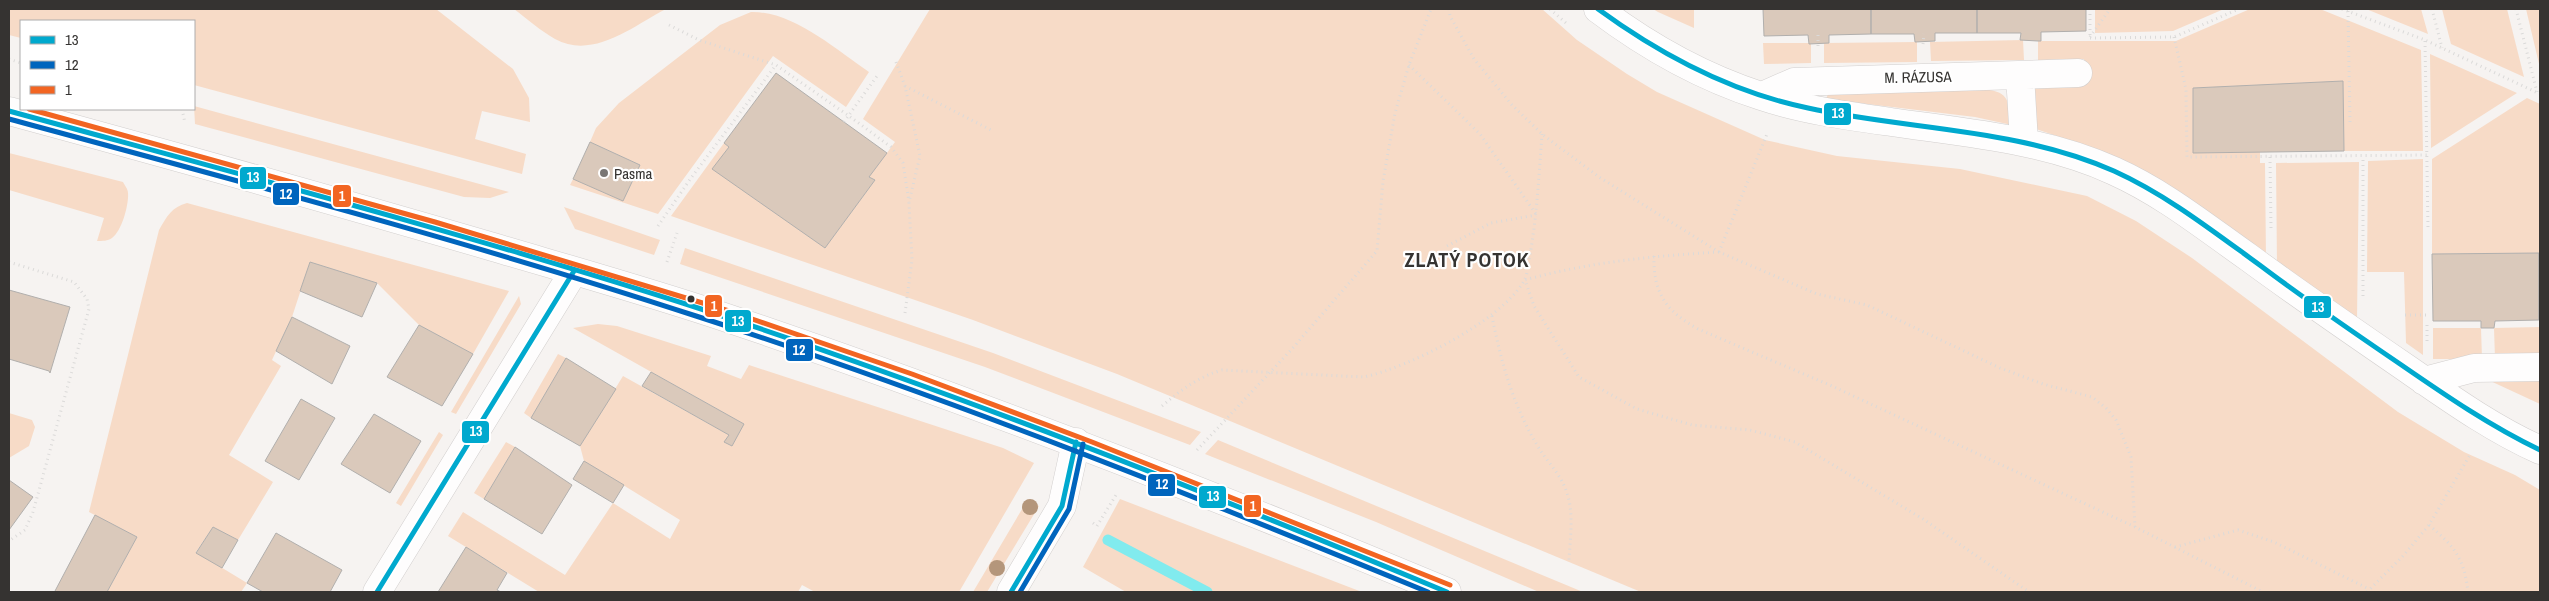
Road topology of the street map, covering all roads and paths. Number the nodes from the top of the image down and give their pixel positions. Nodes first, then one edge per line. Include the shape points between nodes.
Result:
1 (1431, 9) edge
2 (1448, 9) edge
3 (1550, 9) edge
4 (1598, 9) edge
5 (2090, 9) edge
6 (2110, 9) edge
7 (2239, 9) edge
8 (2342, 9) edge
9 (2432, 9) edge
10 (2516, 9) edge
11 (2348, 11) junction
12 (669, 25) dead end
13 (1569, 26) dead end
14 (1818, 34) dead end
15 (1924, 34) dead end
16 (2174, 37) junction
17 (2090, 38) junction
18 (2425, 40) junction
19 (1923, 42) dead end
20 (1818, 43) dead end
21 (2442, 49) junction
22 (896, 62) dead end
23 (1409, 64) junction
24 (776, 65) junction
25 (2078, 73) dead end
26 (2020, 75) junction
27 (877, 76) dead end
28 (905, 86) junction
29 (2538, 93) edge
30 (1762, 96) junction
31 (9, 111) edge
32 (849, 116) junction
33 (844, 122) dead end
34 (2350, 123) dead end
35 (1759, 129) dead end
36 (991, 130) dead end
37 (1768, 133) junction
38 (1542, 134) junction
39 (1777, 135) dead end
40 (2024, 142) junction
41 (2427, 155) junction
42 (2363, 156) junction
43 (2270, 157) junction
44 (2271, 200) dead end
45 (909, 202) junction
46 (1536, 215) junction
47 (658, 226) dead end
48 (2428, 230) dead end
49 (677, 233) dead end
50 (1447, 246) dead end
51 (1719, 252) junction
52 (1654, 256) junction
53 (9, 262) edge
54 (667, 262) dead end
55 (574, 271) junction
56 (1525, 280) junction
57 (905, 313) dead end
58 (2405, 315) dead end
59 (2427, 315) dead end
60 (1492, 316) junction
61 (2363, 339) junction
62 (2540, 367) edge
63 (1269, 373) junction
64 (2424, 380) junction
65 (1162, 406) dead end
66 (1076, 442) junction
67 (2474, 449) dead end
68 (1197, 450) dead end
69 (2540, 450) edge
70 (1119, 490) dead end
71 (1085, 519) dead end
72 (2429, 525) junction
73 (2135, 526) junction
74 (9, 541) edge
75 (2174, 547) junction
76 (1569, 561) dead end
77 (2368, 591) edge
78 (376, 592) edge
79 (1011, 592) edge
80 (1447, 592) edge
81 (2029, 592) edge
82 (2263, 592) edge
83 (2468, 592) edge

1 - 23 path
2 - 38 path via 1474,59 1512,105
3 - 13 path
4 - 30 street via 1661,51 1697,70
5 - 17 path
6 - 17 path
7 - 16 path
8 - 11 path
9 - 21 path
10 - 29 path
11 - 18 path
11 - 34 path
12 - 24 path via 699,40
14 - 20 path
15 - 19 path
16 - 17 path
16 - 43 path via 2186,89 2187,157
18 - 21 path
18 - 41 path
21 - 29 path
22 - 28 path
23 - 46 path via 1480,134
23 - 63 path via 1394,114 1383,181 1377,251
24 - 32 path
24 - 47 path
25 - 26 street, M. RÁZUSA
26 - 30 street, M. RÁZUSA via 1794,82
26 - 40 street
27 - 32 path
28 - 36 path
28 - 45 path via 920,156
30 - 40 street via 1828,111
31 - 55 street
32 - 33 path
32 - 45 path via 891,147 903,163
35 - 37 path
37 - 39 path
37 - 51 path
38 - 46 path
38 - 51 path via 1599,177
40 - 61 street via 2110,169 2145,186
41 - 42 path
41 - 48 path
42 - 43 path
42 - 61 path
43 - 44 path
45 - 57 path via 912,260
46 - 50 path via 1491,223
46 - 56 path
49 - 54 path
51 - 52 path
51 - 73 path via 1817,294 1867,305 2000,368 2092,397 2116,420 2130,457 2134,476
52 - 56 path via 1587,265
52 - 73 path via 1658,285 1666,307 1680,320 1832,386
53 - 74 path via 74,282 87,299 88,309 33,512 25,530
55 - 66 street via 734,320
55 - 78 street
56 - 60 path
56 - 81 path via 1534,306 1579,377 1637,409 1692,426 1750,430 1795,442 1923,519
58 - 59 path
60 - 63 path via 1410,363 1385,372 1364,377
60 - 76 path via 1501,362 1517,407 1537,446 1558,472 1567,492 1571,511
61 - 64 street
62 - 64 street via 2474,368
63 - 65 path via 1222,370 1205,375 1185,386
63 - 68 path
64 - 69 street via 2495,428
66 - 79 street via 1062,506
66 - 80 street
67 - 72 path
70 - 71 path via 1097,526
72 - 77 path
72 - 83 path via 2452,544 2464,565
73 - 75 path
75 - 77 path via 2238,530 2274,542
75 - 82 path

